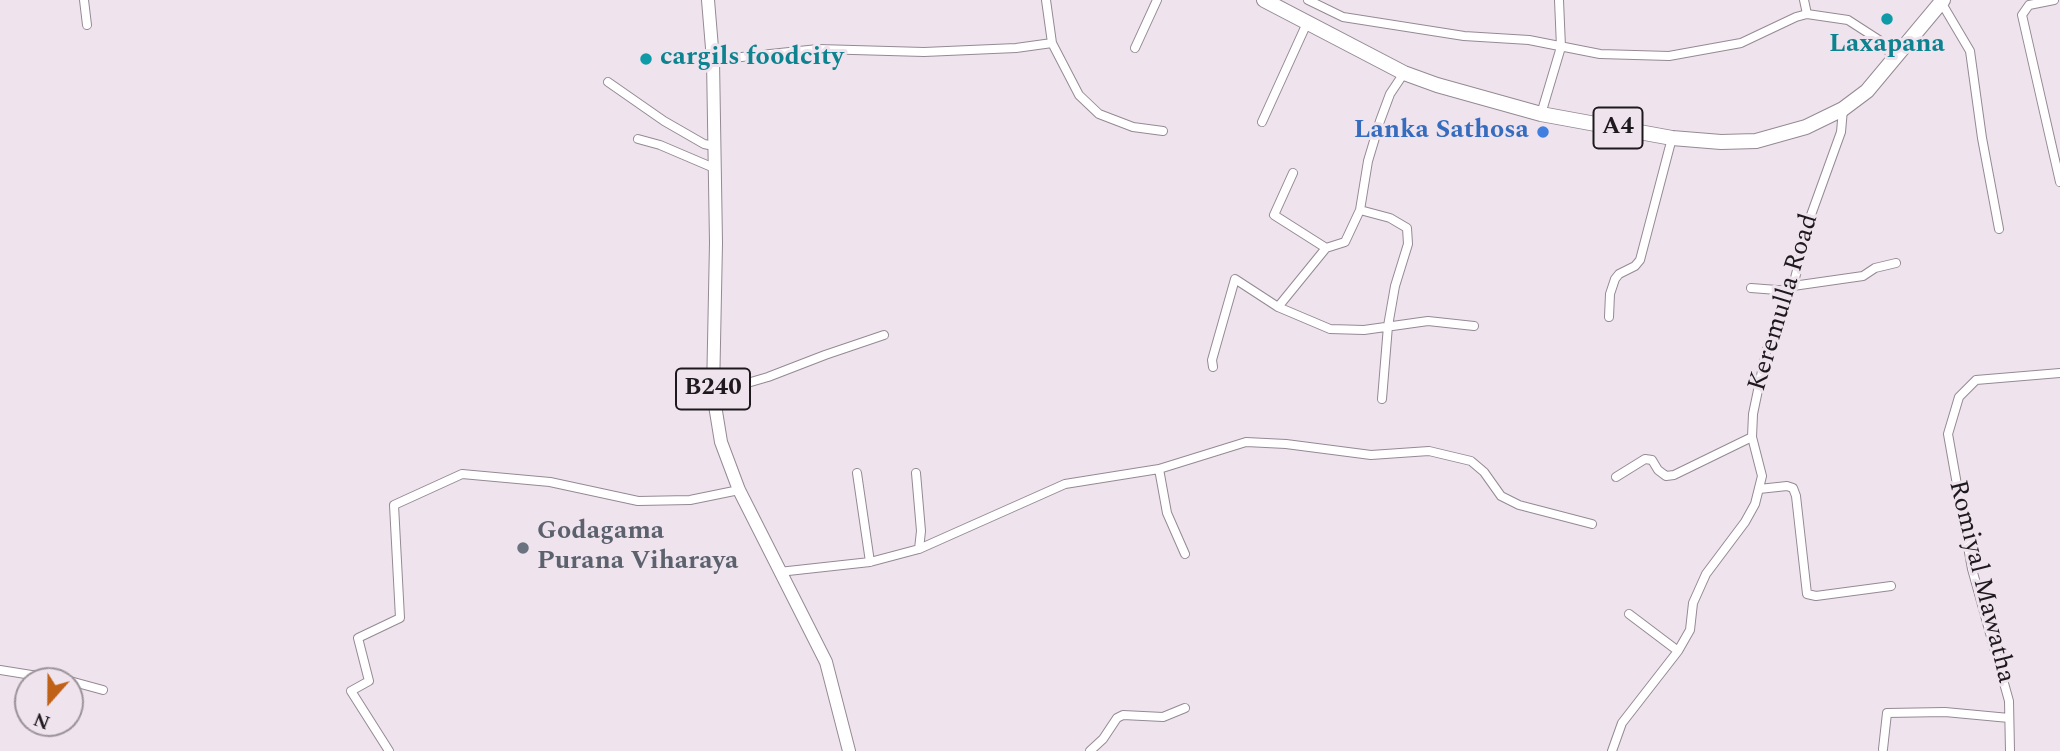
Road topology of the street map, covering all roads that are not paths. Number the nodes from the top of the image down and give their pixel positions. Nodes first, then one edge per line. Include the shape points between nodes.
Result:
1 (84, 0) edge
2 (708, 0) edge
3 (1046, 0) edge
4 (1157, 0) edge
5 (1264, 0) edge
6 (1308, 0) edge
7 (1559, 0) edge
8 (1804, 0) edge
9 (2054, 0) edge
10 (1942, 1) edge
11 (1807, 14) junction
12 (1307, 23) junction
13 (87, 25) dead end
14 (1052, 43) junction
15 (1561, 47) junction
16 (1135, 48) dead end
17 (1895, 58) junction
18 (713, 60) junction
19 (1404, 74) junction
20 (608, 82) dead end
21 (1843, 109) junction
22 (1541, 114) junction
23 (1262, 122) dead end
24 (1163, 131) dead end
25 (1672, 138) junction
26 (638, 139) dead end
27 (714, 146) junction
28 (713, 168) junction
29 (1293, 173) dead end
30 (2060, 182) edge
31 (1360, 211) junction
32 (1999, 229) dead end
33 (1326, 248) junction
34 (1896, 263) dead end
35 (1751, 288) dead end
36 (1792, 288) junction
37 (1278, 307) junction
38 (1609, 317) dead end
39 (1388, 326) junction
40 (1474, 326) dead end
41 (884, 335) dead end
42 (1213, 366) dead end
43 (2060, 373) edge
44 (713, 393) junction
45 (1382, 400) dead end
46 (1752, 437) junction
47 (1159, 469) junction
48 (857, 472) dead end
49 (916, 473) dead end
50 (1616, 477) dead end
51 (1759, 489) junction
52 (740, 490) junction
53 (1592, 524) dead end
54 (919, 549) junction
55 (1185, 554) dead end
56 (870, 562) junction
57 (779, 572) junction
58 (1891, 586) dead end
59 (1629, 614) dead end
60 (1678, 651) junction
61 (84, 685) edge
62 (103, 690) dead end
63 (1185, 708) dead end
64 (2010, 718) junction
65 (1884, 749) edge
66 (389, 751) edge
67 (849, 751) edge
68 (1090, 751) edge
69 (1612, 751) edge
70 (2010, 751) edge

1 - 13 street
2 - 18 main road, B240
3 - 14 street
4 - 16 street
5 - 12 highway, A4
6 - 15 street via 1343,17
7 - 15 street
8 - 11 street
9 - 30 street via 2029,5 2022,15
10 - 17 highway, A4
10 - 32 street via 1970,51
11 - 15 street via 1741,43 1669,56 1600,54
11 - 17 street via 1848,20 1879,40
12 - 19 highway, A4
12 - 23 street
14 - 18 street via 924,51 818,49
14 - 24 street via 1079,95 1099,114 1133,127
15 - 22 street
17 - 21 highway, A4 via 1867,91
18 - 27 main road, B240
19 - 22 highway, A4
19 - 31 street via 1380,121
20 - 27 street via 664,121
21 - 25 highway, A4 via 1806,127 1756,141
21 - 36 street, Keremulla Road
22 - 25 highway, A4
25 - 38 street via 1640,260 1615,279
26 - 28 street
27 - 28 main road, B240
28 - 44 main road, B240
29 - 33 street via 1274,215
31 - 33 street via 1345,242
31 - 39 street via 1390,218 1407,228 1408,244
33 - 37 street
34 - 36 street via 1863,275
35 - 36 street
36 - 46 street, Keremulla Road via 1766,352
37 - 39 street via 1330,329
37 - 42 street via 1235,279
39 - 40 street via 1428,321
39 - 45 street
41 - 44 street
43 - 64 street, Romiyal Mawatha via 1976,380 1959,397 1948,434 1972,569
44 - 52 main road, B240 via 722,442
46 - 50 street via 1674,475 1665,475 1652,460 1645,459
46 - 51 street, Keremulla Road via 1762,476
47 - 53 street via 1245,442 1371,456 1429,451 1471,461 1501,496 1519,505
47 - 54 street via 1065,484
47 - 55 street via 1167,513
48 - 56 street
49 - 54 street
51 - 58 street via 1793,488 1807,594
51 - 60 street, Keremulla Road via 1745,522 1706,575 1693,603 1690,630
52 - 57 main road, B240
52 - 66 street via 690,500 639,500 550,482 462,474 394,505 400,618 358,638 369,681 351,691
54 - 56 street
56 - 57 street
57 - 67 main road, B240 via 826,662
59 - 60 street
60 - 69 street, Keremulla Road via 1622,723
61 - 62 street
63 - 68 street via 1163,718 1117,718
64 - 65 street via 1888,713
64 - 70 street, Romiyal Mawatha

